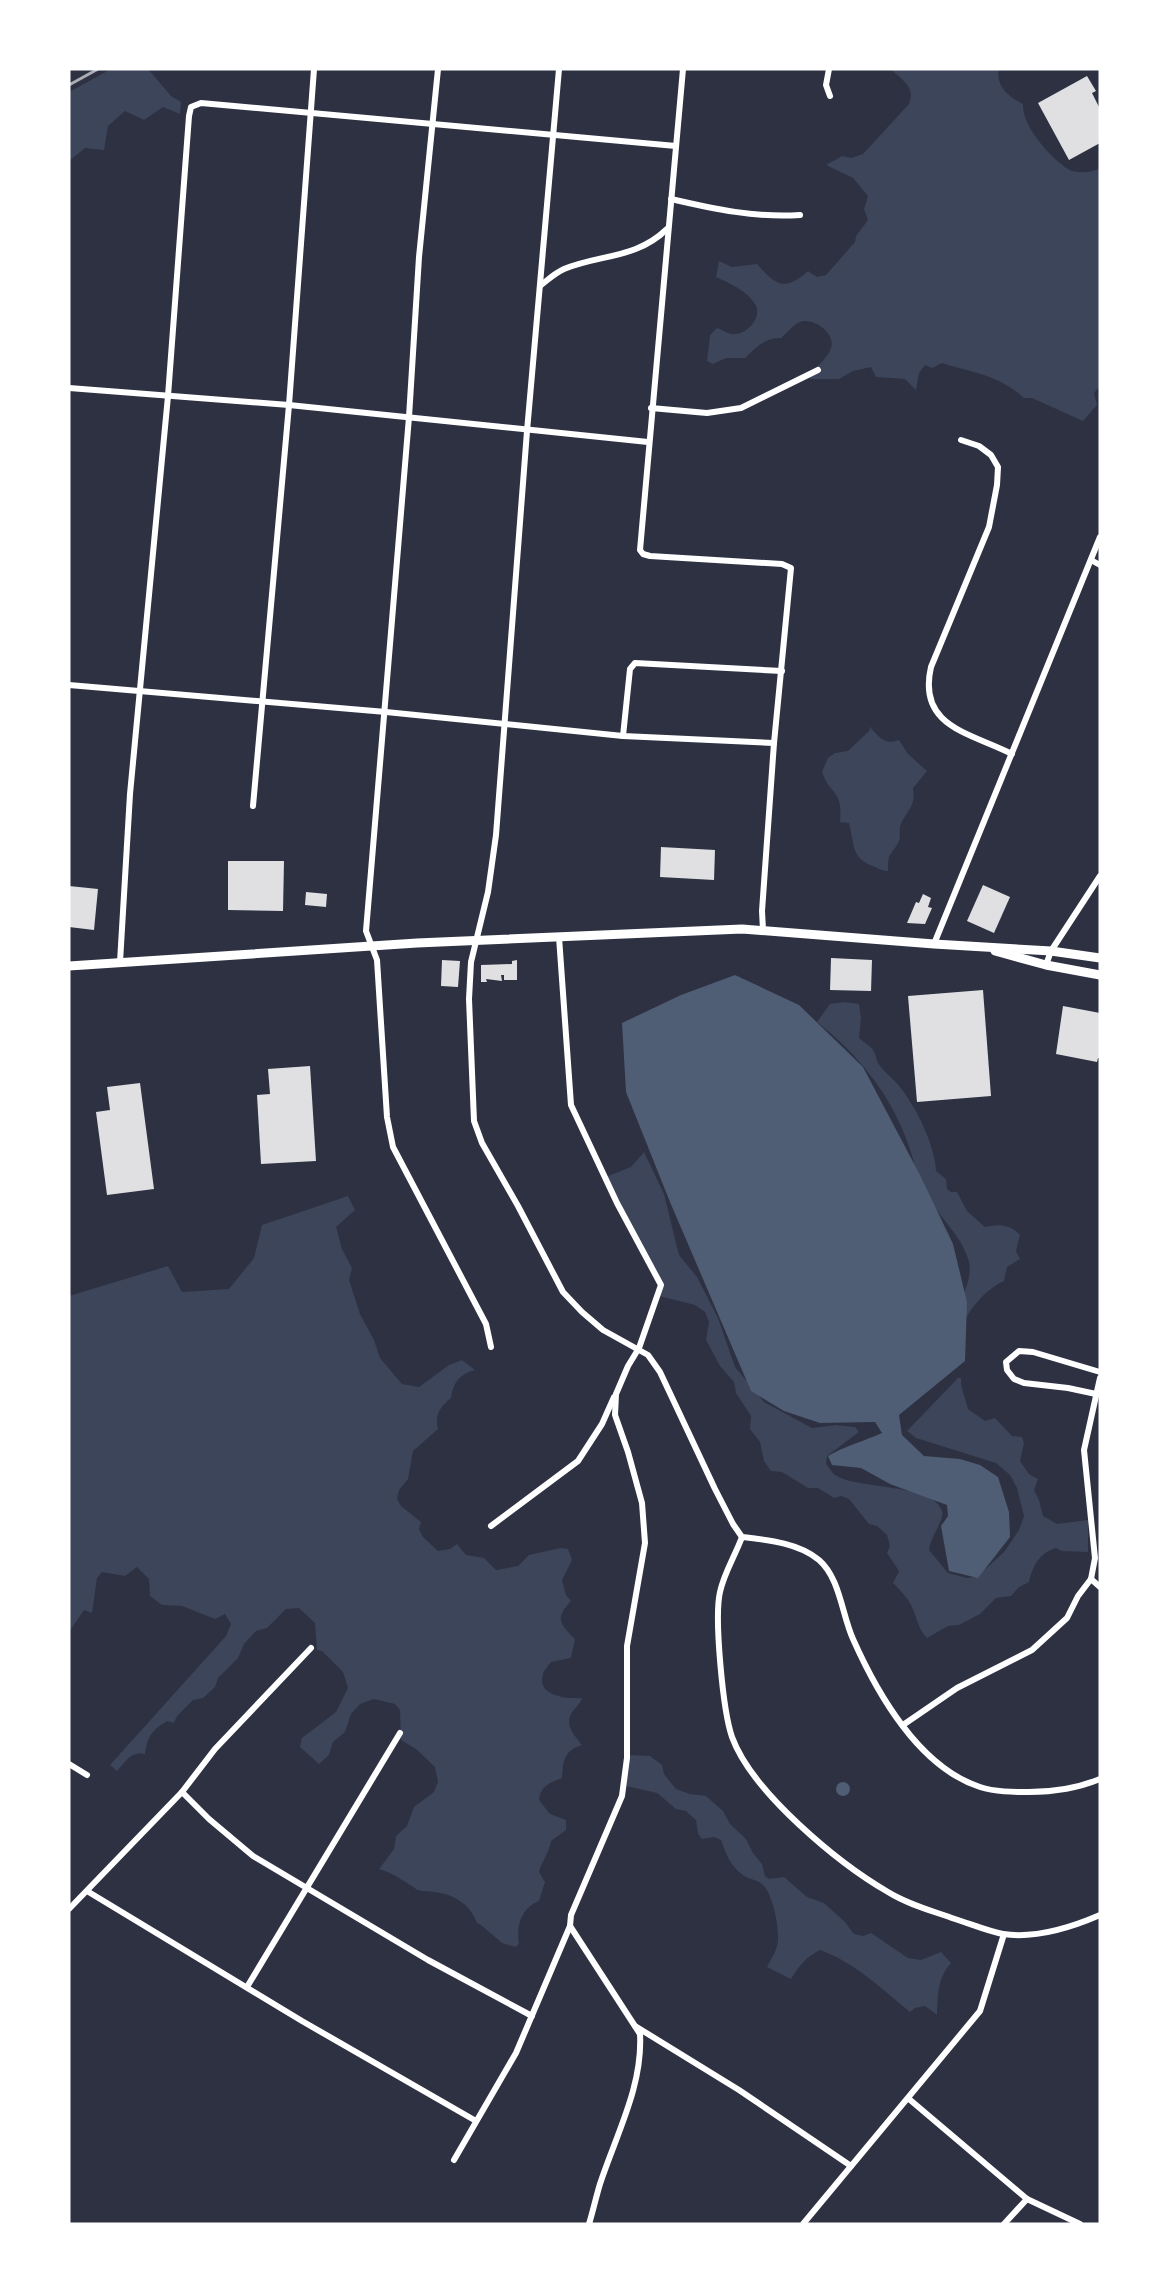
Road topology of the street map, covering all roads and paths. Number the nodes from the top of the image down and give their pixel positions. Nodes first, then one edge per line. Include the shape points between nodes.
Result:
1 (314, 69) edge
2 (438, 69) edge
3 (559, 69) edge
4 (683, 69) edge
5 (829, 69) edge
6 (830, 96) dead end
7 (310, 112) junction
8 (433, 124) junction
9 (554, 135) junction
10 (676, 146) junction
11 (671, 199) junction
12 (800, 215) dead end
13 (668, 229) junction
14 (541, 285) junction
15 (818, 370) dead end
16 (69, 388) edge
17 (168, 396) junction
18 (289, 405) junction
19 (651, 408) junction
20 (409, 417) junction
21 (527, 431) junction
22 (961, 440) dead end
23 (648, 442) junction
24 (1100, 537) edge
25 (1091, 560) junction
26 (1100, 565) edge
27 (782, 671) junction
28 (69, 685) edge
29 (141, 691) junction
30 (263, 702) junction
31 (386, 712) junction
32 (504, 723) junction
33 (623, 736) junction
34 (774, 743) junction
35 (1012, 754) junction
36 (253, 806) dead end
37 (1100, 876) edge
38 (763, 930) junction
39 (559, 937) junction
40 (476, 940) junction
41 (934, 944) junction
42 (371, 946) junction
43 (975, 946) junction
44 (1051, 951) junction
45 (1100, 958) edge
46 (120, 962) junction
47 (1046, 965) junction
48 (69, 966) edge
49 (1100, 975) edge
50 (491, 1347) dead end
51 (639, 1348) junction
52 (1100, 1372) edge
53 (1100, 1378) edge
54 (616, 1394) junction
55 (1096, 1394) junction
56 (491, 1526) dead end
57 (742, 1538) junction
58 (1097, 1554) edge
59 (1091, 1579) junction
60 (1100, 1587) edge
61 (311, 1648) dead end
62 (903, 1725) junction
63 (400, 1733) dead end
64 (69, 1764) edge
65 (87, 1775) dead end
66 (1100, 1779) edge
67 (182, 1792) junction
68 (308, 1888) junction
69 (87, 1891) junction
70 (69, 1909) edge
71 (1100, 1915) edge
72 (570, 1926) junction
73 (1004, 1934) junction
74 (247, 1987) junction
75 (532, 2016) junction
76 (633, 2024) junction
77 (909, 2099) junction
78 (476, 2121) junction
79 (454, 2160) dead end
80 (851, 2166) junction
81 (1027, 2199) junction
82 (589, 2224) edge
83 (803, 2224) edge
84 (1004, 2224) edge
85 (1080, 2224) edge

1 - 7 street
2 - 8 street
3 - 9 street
4 - 10 street
5 - 6 street via 826,85
7 - 8 street
7 - 17 street via 201,103 191,107
7 - 18 street
8 - 9 street
8 - 20 street via 419,257
9 - 10 street
9 - 14 street
10 - 11 street
11 - 12 street via 732,212
11 - 13 street
13 - 14 street via 647,245 564,270
13 - 19 street
14 - 21 street
15 - 19 street via 741,408 707,413
16 - 17 street
17 - 18 street
17 - 29 street
18 - 20 street
18 - 30 street
19 - 23 street
20 - 21 street
20 - 31 street
21 - 23 street
21 - 32 street
22 - 35 street via 991,455 998,467 997,484 989,527 931,667 929,693 935,711 948,725
23 - 27 street via 640,550 650,556 782,564 791,568
24 - 25 street
25 - 26 street
25 - 35 street
27 - 33 street via 635,663 630,669
27 - 34 street
28 - 29 street
29 - 30 street
29 - 46 street
30 - 31 street
30 - 36 street
31 - 32 street
31 - 42 street via 366,927
32 - 33 street
32 - 40 street via 491,872
33 - 34 street
34 - 38 street
35 - 41 street
37 - 44 street
38 - 39 main road
38 - 41 main road
39 - 40 main road
39 - 51 street via 571,1105 587,1144 661,1285
40 - 42 main road
40 - 51 street via 469,999 472,1100 482,1143 563,1292 603,1330
41 - 43 main road
42 - 46 main road
42 - 50 street via 377,960 387,1117 393,1147 486,1324
43 - 44 main road
43 - 47 main road
44 - 45 main road
44 - 47 street
46 - 48 main road
47 - 49 main road
51 - 54 street
51 - 57 street via 660,1372
52 - 55 street via 1034,1352 1019,1351 1006,1362 1014,1378 1024,1383
53 - 55 street
54 - 56 street via 578,1461
54 - 72 street via 615,1415 642,1503 645,1543 627,1646 627,1758 622,1796 571,1915
55 - 58 street via 1084,1450
57 - 62 street via 805,1550 821,1562 833,1581 870,1677
57 - 73 street via 719,1595 719,1643 732,1737 753,1775 804,1828 888,1892 924,1909
58 - 59 street
59 - 60 street
59 - 62 street via 1067,1618 1032,1650 957,1688
61 - 67 street via 215,1749
62 - 66 street via 948,1771 979,1787 1048,1792
63 - 68 street
64 - 65 street
67 - 68 street via 240,1846
67 - 69 street
68 - 74 street
68 - 75 street
69 - 70 street
69 - 74 street
71 - 73 street via 1049,1933
72 - 75 street
72 - 76 street
73 - 77 street via 980,2012
74 - 78 street
75 - 78 street via 516,2053
76 - 80 street
76 - 82 street via 640,2034 641,2054
77 - 80 street
77 - 81 street
78 - 79 street
80 - 83 street
81 - 84 street
81 - 85 street

